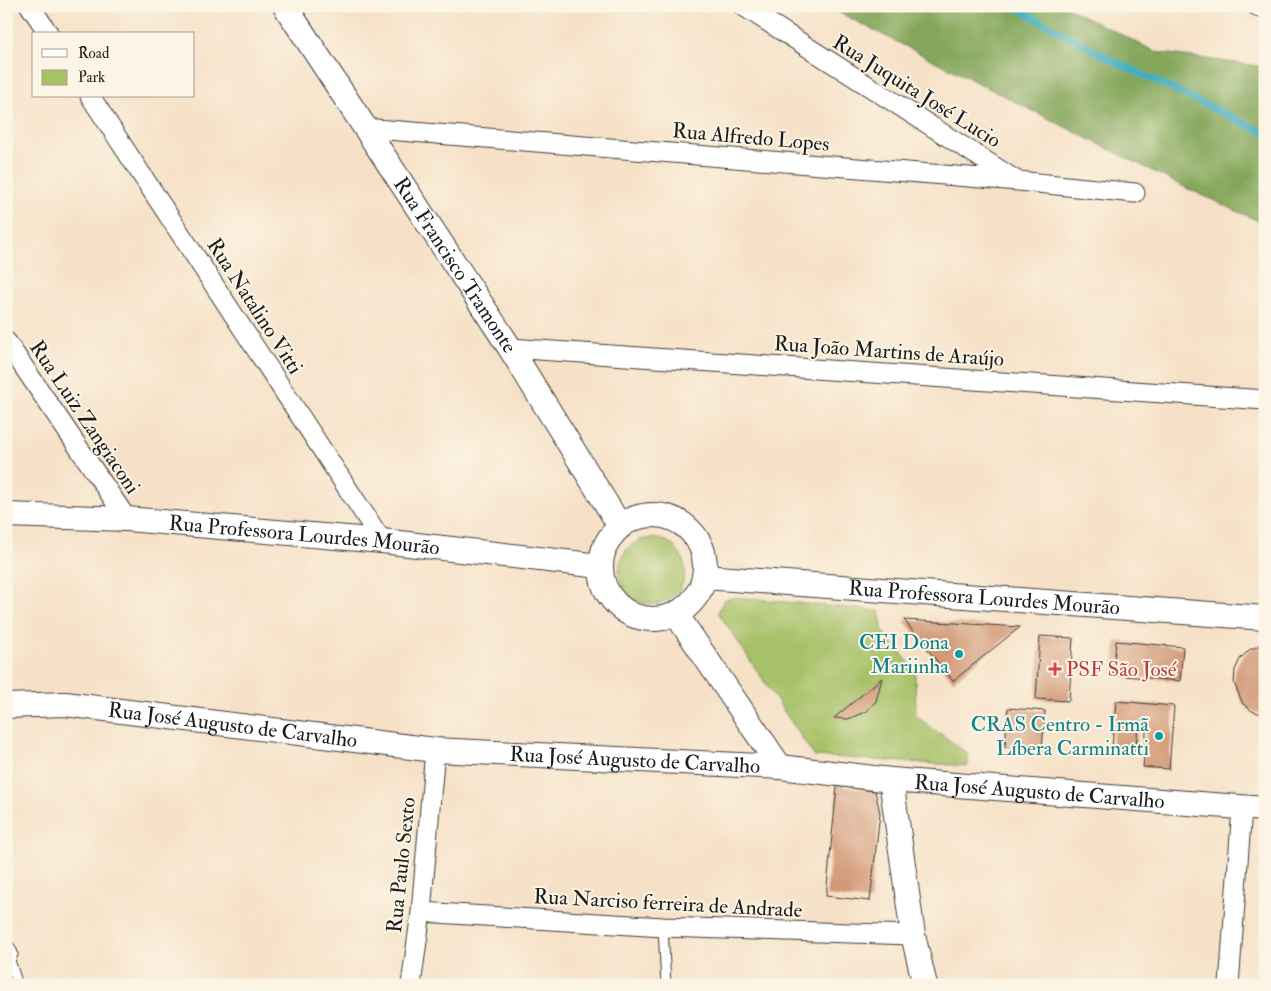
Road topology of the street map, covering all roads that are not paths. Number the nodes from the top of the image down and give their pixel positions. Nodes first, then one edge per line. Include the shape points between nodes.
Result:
1 (30, 6) edge
2 (285, 6) edge
3 (743, 6) edge
4 (1257, 6) edge
5 (1265, 9) edge
6 (47, 32) edge
7 (91, 98) edge
8 (363, 128) junction
9 (1018, 181) junction
10 (1135, 193) dead end
11 (6, 341) edge
12 (510, 348) junction
13 (1265, 400) edge
14 (6, 515) edge
15 (127, 519) junction
16 (620, 526) junction
17 (382, 541) junction
18 (600, 566) junction
19 (704, 577) junction
20 (676, 614) junction
21 (1265, 618) edge
22 (6, 706) edge
23 (435, 750) junction
24 (780, 767) junction
25 (891, 780) junction
26 (1254, 809) edge
27 (421, 912) junction
28 (664, 927) junction
29 (913, 934) junction
30 (7, 952) edge
31 (6, 974) edge
32 (18, 985) edge
33 (410, 985) edge
34 (666, 985) edge
35 (925, 985) edge
36 (1229, 985) edge

1 - 6 street
2 - 8 street, Rua Francisco Tramonte
3 - 9 street, Rua Juquita José Lucio
4 - 5 street
7 - 17 street, Rua Natalino Vitti
8 - 9 street, Rua Alfredo Lopes
8 - 12 street, Rua Francisco Tramonte
9 - 10 street, Rua Alfredo Lopes
11 - 15 street, Rua Luiz Zangiaconi
12 - 13 street, Rua João Martins de Araújo
12 - 16 street, Rua Francisco Tramonte
14 - 15 street, Rua Professora Lourdes Mourão
15 - 17 street, Rua Professora Lourdes Mourão
16 - 18 street via 610,537
16 - 19 street via 636,518 654,515 679,523 698,542 704,559
17 - 18 street, Rua Professora Lourdes Mourão
18 - 20 street via 603,584 612,600 625,612 659,620
19 - 20 street via 689,605
19 - 21 street, Rua Professora Lourdes Mourão
20 - 24 street
22 - 23 street, Rua José Augusto de Carvalho via 65,704
23 - 24 street, Rua José Augusto de Carvalho
23 - 27 street, Rua Paulo Sexto
24 - 25 street, Rua José Augusto de Carvalho
25 - 26 street, Rua José Augusto de Carvalho
25 - 29 street
26 - 36 street
27 - 28 street, Rua Narciso ferreira de Andrade
27 - 33 street, Rua Paulo Sexto
28 - 29 street, Rua Narciso ferreira de Andrade
28 - 34 lane
29 - 35 street
30 - 31 lane
30 - 32 lane

